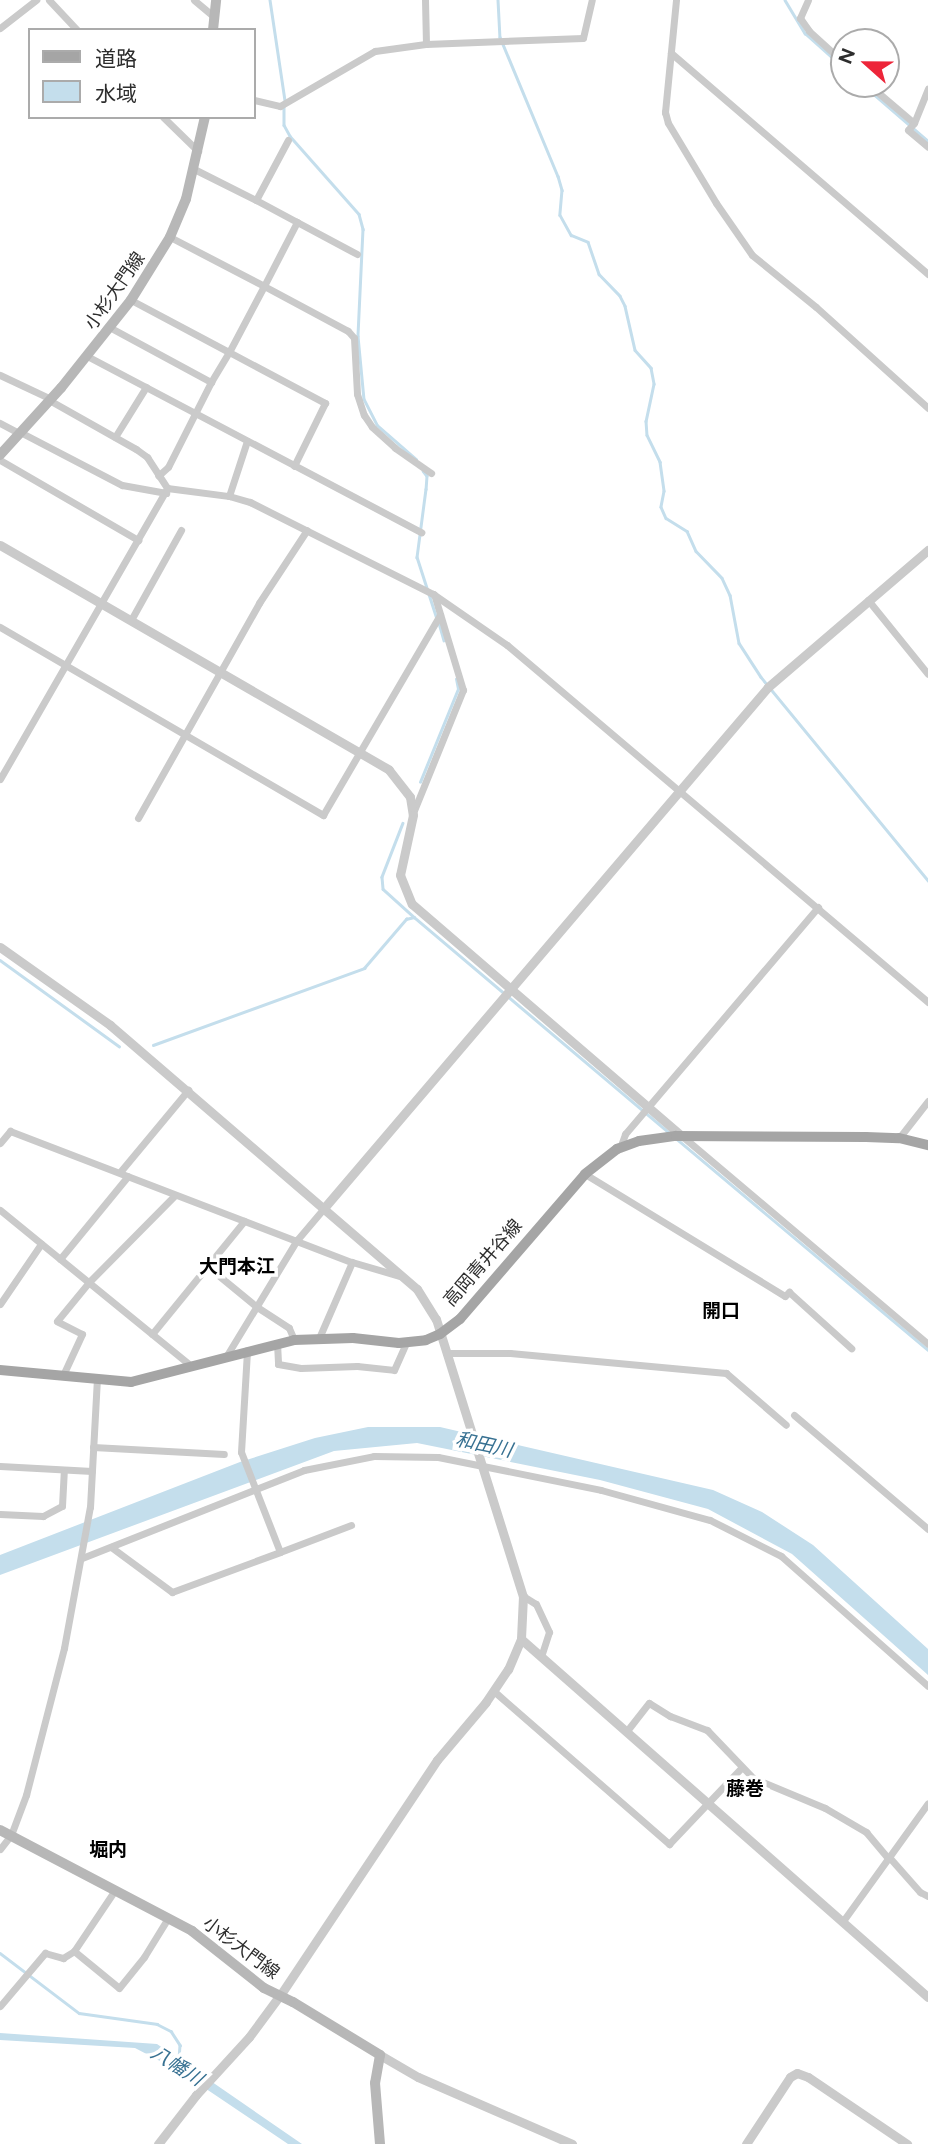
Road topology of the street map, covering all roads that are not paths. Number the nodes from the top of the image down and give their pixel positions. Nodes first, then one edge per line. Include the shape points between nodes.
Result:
1 (36, 0) edge
2 (49, 0) edge
3 (194, 0) edge
4 (216, 0) edge
5 (425, 0) edge
6 (592, 0) edge
7 (676, 0) edge
8 (808, 0) edge
9 (212, 15) junction
10 (0, 28) edge
11 (75, 28) edge
12 (213, 28) edge
13 (426, 44) junction
14 (830, 51) edge
15 (671, 53) junction
16 (928, 89) edge
17 (885, 98) edge
18 (256, 100) edge
19 (165, 119) edge
20 (205, 119) edge
21 (915, 123) junction
22 (288, 140) dead end
23 (928, 147) edge
24 (199, 151) junction
25 (194, 169) junction
26 (256, 200) junction
27 (297, 222) junction
28 (170, 237) junction
29 (357, 254) dead end
30 (928, 274) edge
31 (264, 286) junction
32 (131, 300) junction
33 (111, 328) junction
34 (229, 352) junction
35 (87, 356) junction
36 (0, 375) edge
37 (211, 382) junction
38 (146, 387) junction
39 (50, 400) junction
40 (928, 408) edge
41 (194, 414) junction
42 (0, 423) edge
43 (19, 432) junction
44 (115, 437) junction
45 (247, 441) junction
46 (0, 457) edge
47 (294, 466) junction
48 (430, 473) dead end
49 (159, 476) junction
50 (166, 490) junction
51 (229, 496) junction
52 (181, 530) dead end
53 (307, 530) junction
54 (421, 532) dead end
55 (138, 540) junction
56 (0, 545) edge
57 (928, 550) edge
58 (433, 593) junction
59 (868, 600) junction
60 (102, 603) junction
61 (440, 615) junction
62 (131, 620) junction
63 (0, 627) edge
64 (65, 664) junction
65 (222, 671) junction
66 (928, 674) edge
67 (185, 734) junction
68 (360, 751) junction
69 (0, 779) edge
70 (678, 792) junction
71 (413, 815) junction
72 (138, 818) dead end
73 (818, 907) junction
74 (0, 947) edge
75 (512, 989) junction
76 (928, 1002) edge
77 (188, 1090) junction
78 (928, 1101) edge
79 (649, 1106) junction
80 (682, 1136) junction
81 (899, 1138) junction
82 (0, 1143) edge
83 (928, 1145) edge
84 (620, 1148) junction
85 (124, 1174) junction
86 (584, 1174) junction
87 (175, 1195) junction
88 (324, 1208) junction
89 (0, 1210) edge
90 (244, 1221) junction
91 (297, 1240) junction
92 (41, 1244) junction
93 (60, 1259) junction
94 (352, 1262) junction
95 (207, 1266) junction
96 (404, 1277) junction
97 (89, 1282) junction
98 (0, 1304) edge
99 (257, 1307) junction
100 (152, 1334) junction
101 (440, 1334) junction
102 (319, 1338) junction
103 (294, 1340) junction
104 (277, 1343) junction
105 (406, 1343) junction
106 (928, 1344) edge
107 (851, 1348) dead end
108 (247, 1350) junction
109 (446, 1353) junction
110 (227, 1355) junction
111 (189, 1364) junction
112 (0, 1370) edge
113 (64, 1373) junction
114 (97, 1378) junction
115 (794, 1415) dead end
116 (786, 1425) dead end
117 (93, 1447) junction
118 (224, 1454) dead end
119 (0, 1466) edge
120 (482, 1466) junction
121 (64, 1471) junction
122 (92, 1471) junction
123 (256, 1490) junction
124 (0, 1514) edge
125 (351, 1525) dead end
126 (928, 1529) edge
127 (111, 1547) junction
128 (280, 1552) junction
129 (82, 1558) junction
130 (523, 1596) junction
131 (521, 1639) junction
132 (541, 1657) junction
133 (928, 1686) edge
134 (496, 1693) dead end
135 (626, 1732) junction
136 (741, 1768) junction
137 (928, 1803) edge
138 (707, 1804) junction
139 (0, 1830) edge
140 (11, 1835) junction
141 (0, 1849) edge
142 (889, 1858) junction
143 (116, 1890) junction
144 (928, 1896) edge
145 (168, 1918) junction
146 (842, 1921) junction
147 (74, 1951) junction
148 (280, 1995) junction
149 (928, 1997) edge
150 (0, 2006) edge
151 (380, 2055) junction
152 (158, 2144) edge
153 (380, 2144) edge
154 (572, 2144) edge
155 (746, 2144) edge
156 (906, 2144) edge

1 - 10 street
2 - 11 street
3 - 9 street
4 - 9 main road
5 - 13 street
6 - 13 street via 583,38
7 - 15 street
8 - 14 street via 800,19
9 - 12 main road
13 - 18 street via 374,51 280,106
15 - 30 street
15 - 40 street via 668,123 752,255
16 - 21 street
17 - 21 street
19 - 24 street
20 - 24 main road, 小杉大門線
21 - 23 street via 908,130
22 - 26 street
24 - 25 main road, 小杉大門線
25 - 26 street
25 - 28 main road, 小杉大門線
26 - 27 street
27 - 29 street
27 - 31 street
28 - 31 street
28 - 32 main road, 小杉大門線
31 - 34 street
31 - 48 street via 348,331 354,338 358,394 365,415 395,448
32 - 33 main road, 小杉大門線
32 - 34 street
33 - 35 main road, 小杉大門線
33 - 37 street
34 - 37 street
34 - 47 street via 325,403
35 - 38 street
35 - 39 main road, 小杉大門線
36 - 39 street
37 - 41 street
38 - 41 street
38 - 44 street
39 - 43 main road, 小杉大門線
39 - 44 street
41 - 45 street
41 - 49 street
42 - 43 street
43 - 46 main road, 小杉大門線
43 - 50 street via 122,485
44 - 49 street via 146,457
45 - 47 street
45 - 51 street
46 - 55 street
47 - 54 street
49 - 50 street
50 - 51 street
50 - 55 street
51 - 53 street
52 - 62 street
53 - 58 street
53 - 65 street
55 - 60 street
56 - 60 street
57 - 59 street
58 - 61 street
58 - 70 street via 507,645
59 - 66 street
59 - 70 street via 768,687
60 - 62 street
60 - 64 street
61 - 68 street
61 - 71 street via 463,690
62 - 65 street
63 - 64 street
64 - 67 street
64 - 69 street
65 - 67 street
65 - 68 street
67 - 68 street via 323,815
67 - 72 street
68 - 71 street via 401,783 410,797
70 - 73 street
70 - 75 street
71 - 75 street via 400,875 412,904
73 - 76 street
73 - 79 street
74 - 77 street via 110,1025
75 - 79 street
75 - 88 street
77 - 85 street
77 - 88 street
78 - 81 street
79 - 80 street
79 - 84 street via 625,1134
80 - 81 main road, 高岡青井谷線
80 - 84 main road, 高岡青井谷線
80 - 106 street
81 - 83 main road, 高岡青井谷線
82 - 85 street via 10,1131
84 - 86 main road, 高岡青井谷線
85 - 87 street
85 - 93 street
86 - 101 main road, 高岡青井谷線 via 488,1289
86 - 107 street via 785,1296 789,1292
87 - 90 street
87 - 97 street
88 - 91 street
88 - 96 street
89 - 92 street
90 - 91 street
90 - 95 street
91 - 94 street
91 - 99 street
92 - 93 street
92 - 98 street
93 - 97 street
94 - 96 street
94 - 102 street
95 - 99 street
95 - 100 street
96 - 101 street via 428,1304
97 - 100 street
97 - 113 street via 57,1321 82,1334
99 - 103 street via 289,1328
99 - 110 street
100 - 111 street
101 - 105 main road, 高岡青井谷線
101 - 109 street
102 - 103 main road, 高岡青井谷線
102 - 105 main road, 高岡青井谷線
103 - 104 main road, 高岡青井谷線
104 - 105 street via 278,1364 394,1370
104 - 108 main road, 高岡青井谷線
108 - 110 main road, 高岡青井谷線
108 - 123 street via 241,1452
109 - 116 street via 510,1353 726,1373
109 - 120 street
110 - 111 main road, 高岡青井谷線
111 - 114 main road, 高岡青井谷線 via 149,1380
112 - 113 main road, 高岡青井谷線
113 - 114 main road, 高岡青井谷線
114 - 117 street
115 - 126 street
117 - 118 street
117 - 122 street
119 - 121 street
120 - 123 street via 426,1455 374,1456 279,1477
120 - 130 street
120 - 133 street via 684,1511 756,1542 781,1556
121 - 122 street
121 - 124 street via 62,1506 43,1516
122 - 129 street
123 - 127 street
123 - 128 street
125 - 128 street
127 - 128 street via 172,1592
127 - 129 street
129 - 140 street via 64,1648 26,1796
130 - 131 street
130 - 132 street via 536,1604 549,1632
131 - 132 street
131 - 148 street via 486,1702 437,1760
132 - 135 street
134 - 138 street via 664,1842 674,1840
135 - 136 street via 649,1703 707,1730
135 - 138 street
136 - 138 street
136 - 142 street via 761,1783 825,1808 866,1832
137 - 142 street
138 - 146 street
139 - 140 main road, 小杉大門線
140 - 141 street
140 - 143 main road, 小杉大門線
142 - 144 street
142 - 146 street
143 - 145 main road, 小杉大門線
143 - 147 street
145 - 147 street via 119,1987
145 - 148 main road, 小杉大門線 via 192,1931 264,1989
146 - 149 street
147 - 150 street via 63,1958 45,1953
148 - 151 main road, 小杉大門線
148 - 152 street
151 - 153 main road via 375,2082
151 - 154 street via 418,2077
155 - 156 street via 797,2073

